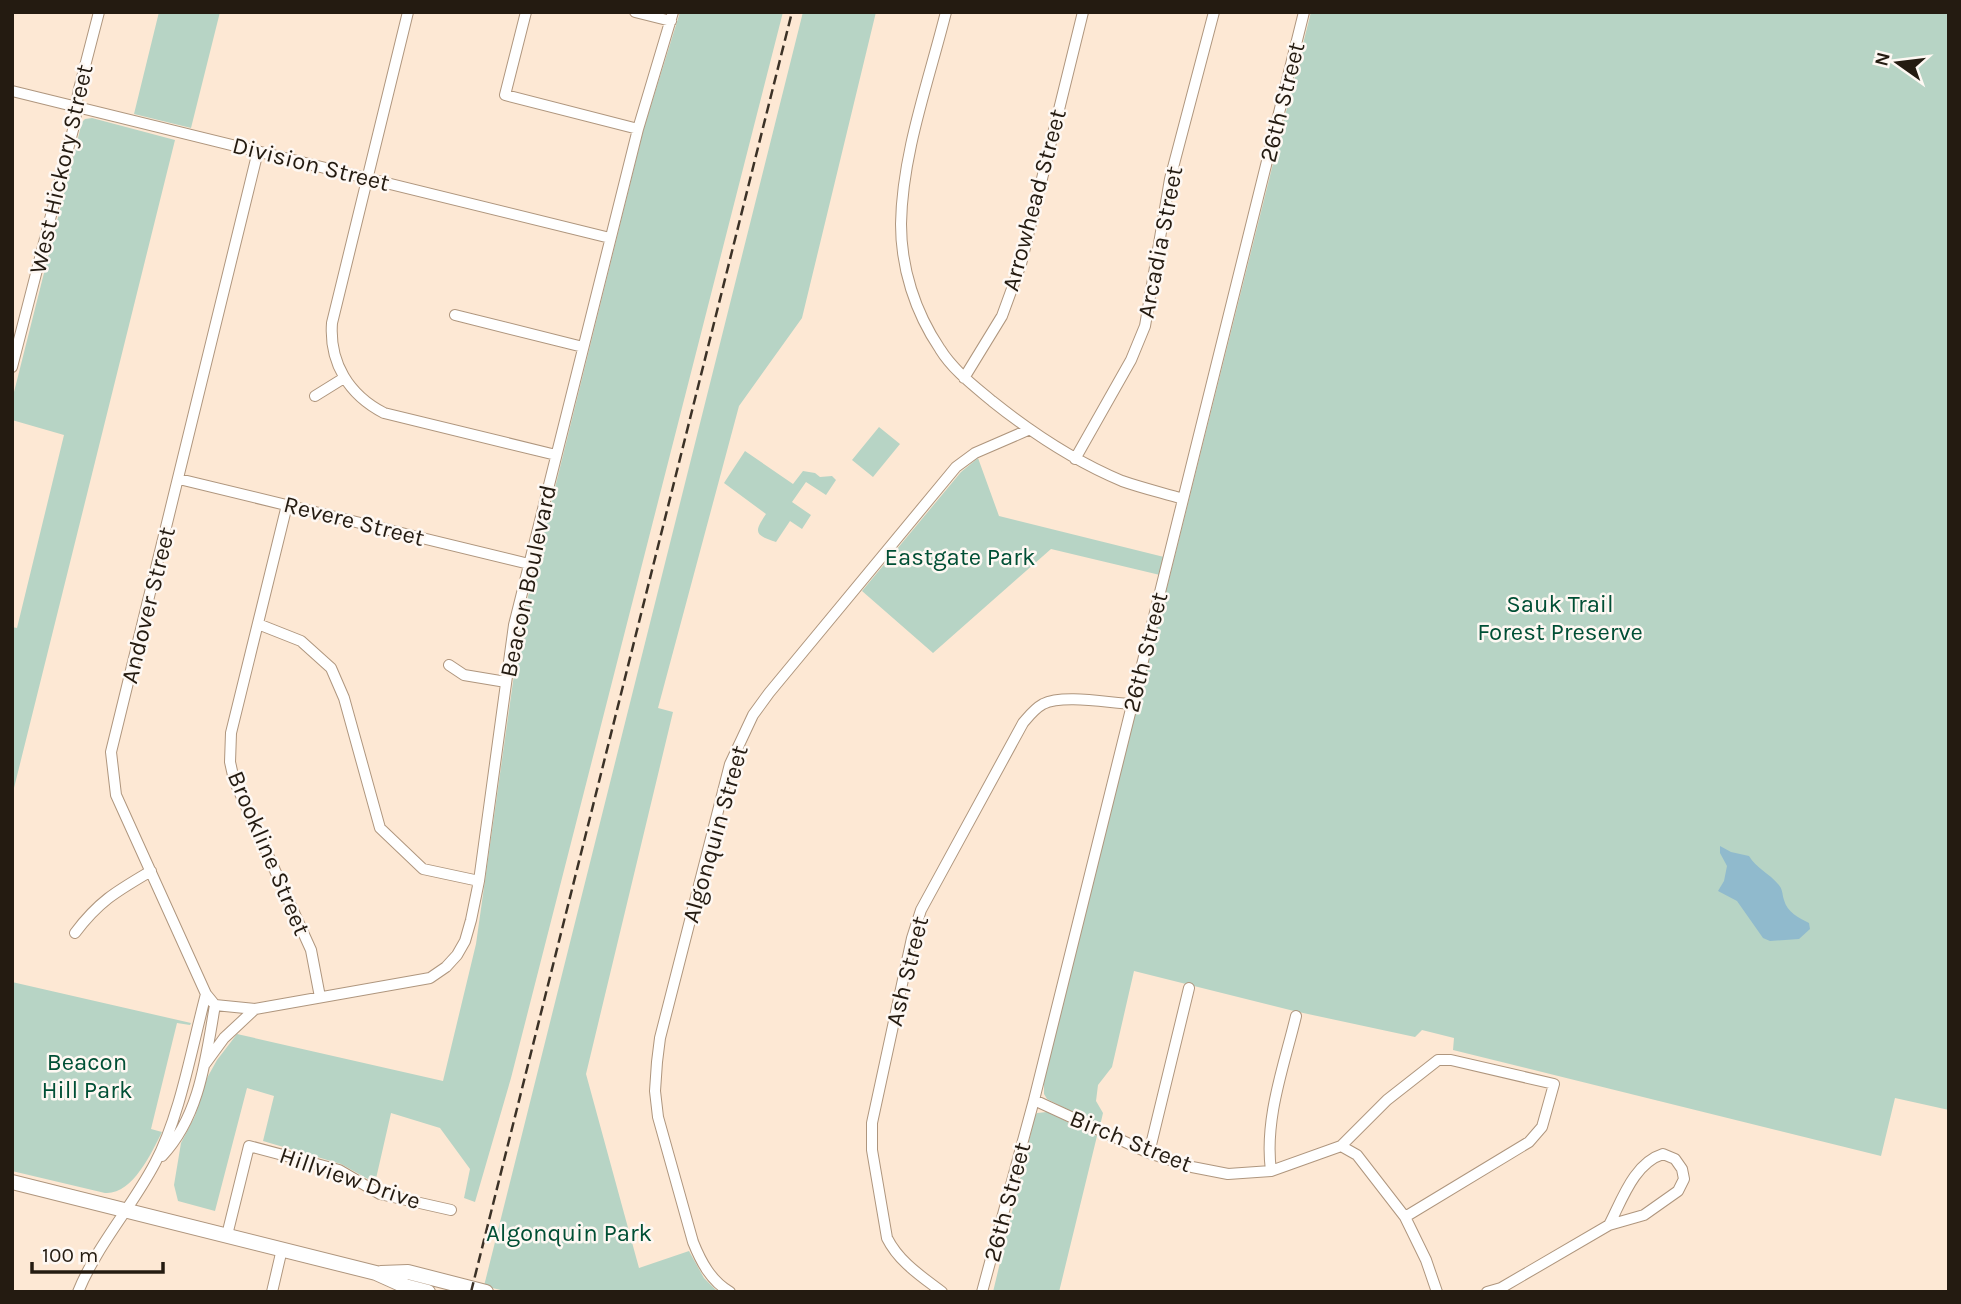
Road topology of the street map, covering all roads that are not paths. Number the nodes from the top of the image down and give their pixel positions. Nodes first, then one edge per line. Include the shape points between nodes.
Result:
1 (99, 12) edge
2 (408, 12) edge
3 (526, 12) edge
4 (635, 12) edge
5 (946, 12) edge
6 (1083, 12) edge
7 (1214, 12) edge
8 (1304, 12) edge
9 (672, 17) edge
10 (12, 91) edge
11 (77, 108) junction
12 (638, 129) junction
13 (258, 151) junction
14 (368, 178) junction
15 (610, 238) junction
16 (455, 315) dead end
17 (15, 346) edge
18 (583, 347) junction
19 (12, 367) edge
20 (344, 378) junction
21 (964, 378) junction
22 (315, 396) dead end
23 (1028, 430) junction
24 (556, 455) junction
25 (1075, 459) junction
26 (179, 479) junction
27 (1183, 499) junction
28 (287, 505) junction
29 (529, 564) junction
30 (258, 624) junction
31 (449, 665) dead end
32 (506, 682) junction
33 (1132, 704) junction
34 (151, 872) junction
35 (479, 881) junction
36 (75, 933) dead end
37 (1189, 988) dead end
38 (206, 994) junction
39 (320, 997) junction
40 (215, 1005) junction
41 (255, 1009) junction
42 (1296, 1016) dead end
43 (205, 1065) junction
44 (1034, 1100) junction
45 (1341, 1146) junction
46 (1149, 1153) junction
47 (155, 1163) junction
48 (1270, 1171) junction
49 (12, 1182) edge
50 (126, 1210) junction
51 (451, 1210) dead end
52 (1405, 1217) junction
53 (1609, 1225) junction
54 (227, 1235) junction
55 (282, 1249) junction
56 (376, 1273) junction
57 (78, 1292) edge
58 (272, 1292) edge
59 (428, 1292) edge
60 (486, 1292) edge
61 (730, 1292) edge
62 (942, 1292) edge
63 (982, 1292) edge
64 (1437, 1292) edge
65 (1487, 1292) edge

1 - 11 street, West Hickory Street
2 - 14 street
3 - 12 street via 505,95
4 - 9 street
5 - 21 street via 909,156 901,226 909,286 939,349
6 - 21 street, Arrowhead Street via 1021,264 1002,316
7 - 25 street, Arcadia Street via 1170,179 1145,326
8 - 27 street, 26th Street
9 - 12 street, Beacon Boulevard
10 - 11 street, Division Street
11 - 13 street, Division Street
11 - 17 street, West Hickory Street
12 - 15 street, Beacon Boulevard
13 - 14 street, Division Street
13 - 26 street, Andover Street
14 - 15 street, Division Street
14 - 20 street via 332,323 334,355
15 - 18 street, Beacon Boulevard
16 - 18 street
17 - 19 street, West Hickory Street
18 - 24 street, Beacon Boulevard
20 - 22 street
20 - 24 street via 362,400 384,413
21 - 23 street
23 - 25 street
23 - 61 street, Algonquin Street via 975,453 956,467 769,693 730,764 660,1038 654,1091 693,1242 712,1276
24 - 29 street, Beacon Boulevard
25 - 27 street via 1123,481
26 - 28 street, Revere Street
26 - 34 street, Andover Street via 111,752 116,795
27 - 33 street, 26th Street
28 - 29 street, Revere Street
28 - 30 street, Brookline Street
29 - 32 street, Beacon Boulevard
30 - 35 street via 301,640 331,668 344,698 380,828 423,869
30 - 39 street, Brookline Street via 231,733 230,762 311,950
31 - 32 street via 464,674
32 - 35 street, Beacon Boulevard
33 - 44 street, 26th Street
33 - 62 street, Ash Street via 1056,700 1032,711 925,901 915,929 871,1143 892,1249
34 - 36 street via 110,895
34 - 38 street, Andover Street
35 - 39 street, Beacon Boulevard via 465,941 446,967 419,982
37 - 46 street
38 - 40 street, Andover Street
38 - 47 street via 170,1128
39 - 41 street, Beacon Boulevard
40 - 41 street
40 - 43 street
41 - 43 street via 224,1038
42 - 48 street via 1270,1123
43 - 47 street via 194,1103 171,1146
44 - 46 street, Birch Street
44 - 63 street, 26th Street
45 - 48 street, Birch Street
45 - 52 street via 1357,1156
45 - 52 street via 1387,1100 1438,1060 1554,1084 1542,1127 1529,1143
46 - 48 street, Birch Street via 1228,1174
47 - 50 street
49 - 50 main road
50 - 54 main road
50 - 57 street
51 - 54 street, Hillview Drive via 380,1194 339,1170 249,1146
52 - 64 street
53 - 53 street via 1644,1215 1678,1191 1684,1179 1675,1159 1663,1154 1643,1165
53 - 65 street
54 - 55 main road
55 - 56 main road
55 - 58 street
56 - 59 main road
56 - 60 main road via 408,1272

